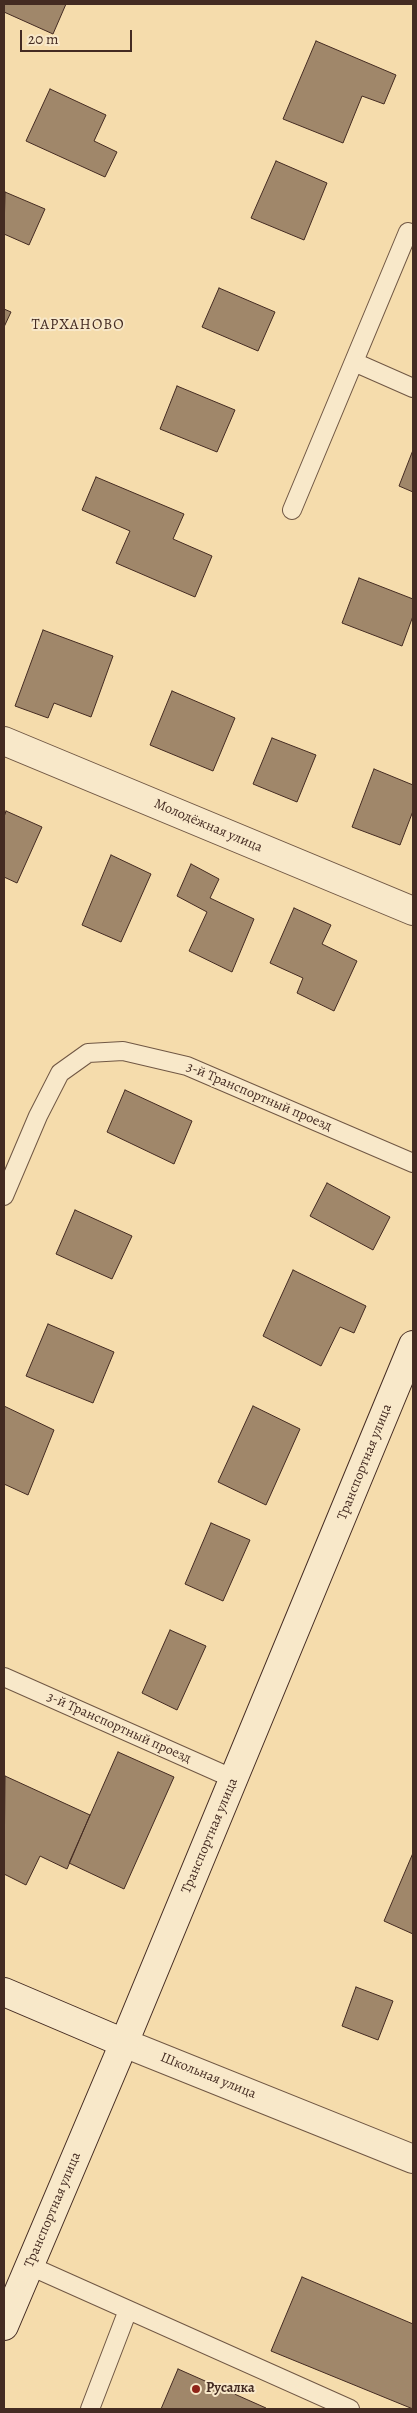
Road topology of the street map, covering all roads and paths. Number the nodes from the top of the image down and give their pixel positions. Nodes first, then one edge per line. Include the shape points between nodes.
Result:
1 (408, 232) dead end
2 (354, 362) junction
3 (413, 388) edge
4 (292, 510) dead end
5 (4, 741) edge
6 (413, 912) edge
7 (413, 1163) edge
8 (4, 1196) edge
9 (413, 1345) edge
10 (4, 1677) edge
11 (234, 1779) junction
12 (4, 1992) edge
13 (124, 2043) junction
14 (413, 2158) edge
15 (30, 2266) junction
16 (128, 2310) junction
17 (4, 2326) edge
18 (90, 2409) edge
19 (350, 2409) edge

1 - 2 lane
2 - 3 lane
2 - 4 lane
5 - 6 street, Молодёжная улица
7 - 8 lane, 3-й Транспортный проезд via 187,1066 123,1051 88,1053 60,1073
9 - 11 street, Транспортная улица
10 - 11 lane, 3-й Транспортный проезд
11 - 13 street, Транспортная улица
12 - 13 street, Школьная улица
13 - 14 street, Школьная улица
13 - 15 street, Транспортная улица
15 - 16 lane
15 - 17 street, Транспортная улица
16 - 18 lane
16 - 19 lane

